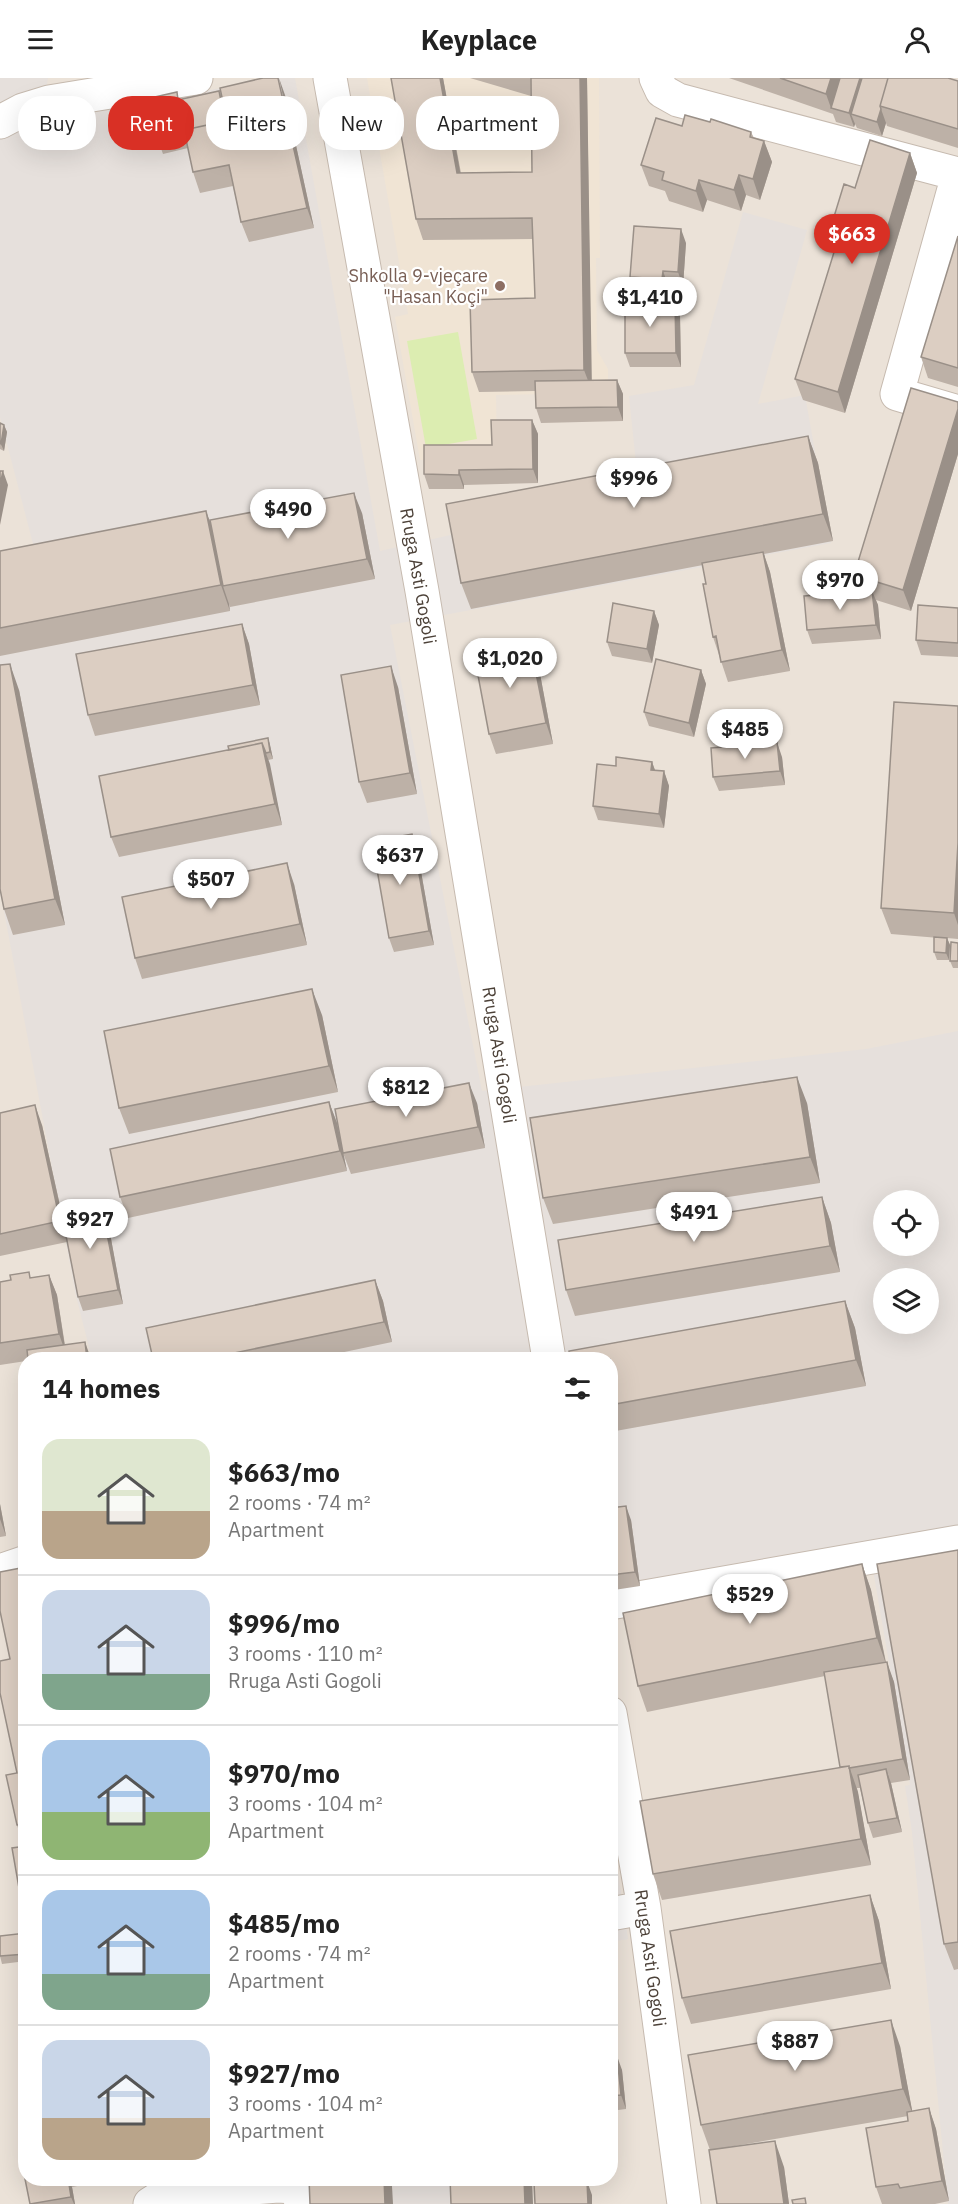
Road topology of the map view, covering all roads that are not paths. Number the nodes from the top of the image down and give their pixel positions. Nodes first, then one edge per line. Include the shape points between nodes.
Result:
1 (196, 78) edge
2 (330, 78) edge
3 (656, 78) edge
4 (0, 122) edge
5 (958, 174) edge
6 (958, 412) edge
7 (548, 1352) edge
8 (958, 1542) edge
9 (18, 1565) edge
10 (0, 1571) edge
11 (618, 1602) edge
12 (618, 1759) edge
13 (644, 1908) junction
14 (618, 1913) edge
15 (150, 2204) edge
16 (303, 2204) edge
17 (684, 2204) edge

1 - 4 street via 49,102
2 - 7 street, Rruga Asti Gogoli via 422,591
3 - 5 street via 663,91 678,100
5 - 6 street via 897,394
8 - 11 street
9 - 10 street
12 - 13 street, Rruga Asti Gogoli
13 - 14 street
13 - 17 street, Rruga Asti Gogoli
15 - 16 street via 164,2195 278,2186 294,2187

